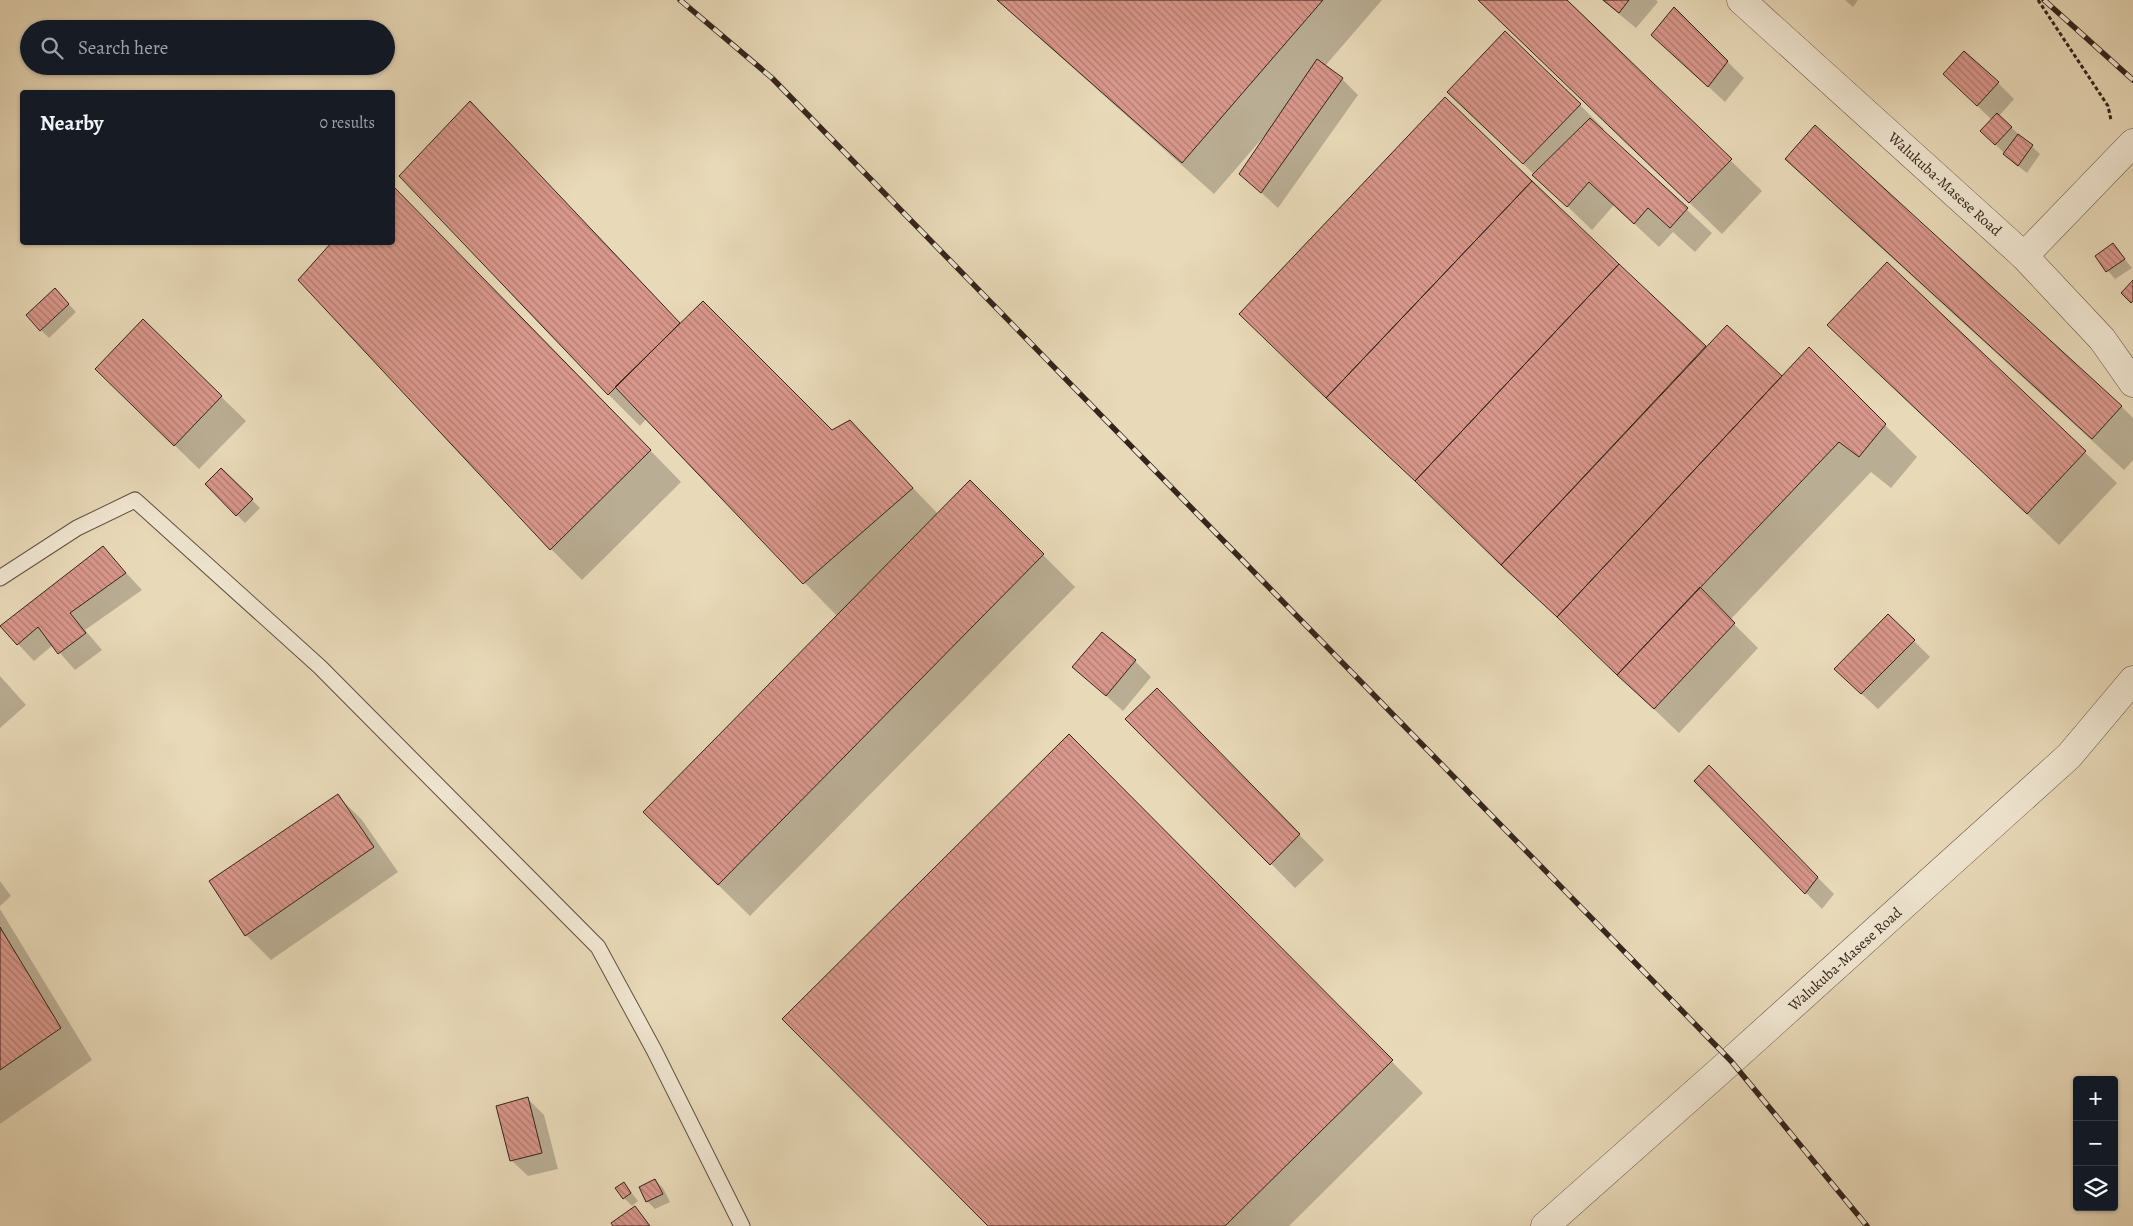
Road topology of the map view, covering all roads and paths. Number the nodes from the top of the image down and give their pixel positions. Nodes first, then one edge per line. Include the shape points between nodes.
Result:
1 (1741, 0) edge
2 (2038, 0) edge
3 (2126, 150) edge
4 (2024, 256) junction
5 (2133, 383) edge
6 (0, 578) edge
7 (2133, 680) edge
8 (742, 1226) edge
9 (1545, 1226) edge

1 - 4 street, Walukuba-Masese Road
2 - 3 path via 2108,106
3 - 4 street
4 - 5 street, Walukuba-Masese Road via 2102,339
6 - 8 lane via 77,528 135,500 320,667 598,947 654,1050
7 - 9 street, Walukuba-Masese Road via 2069,756

